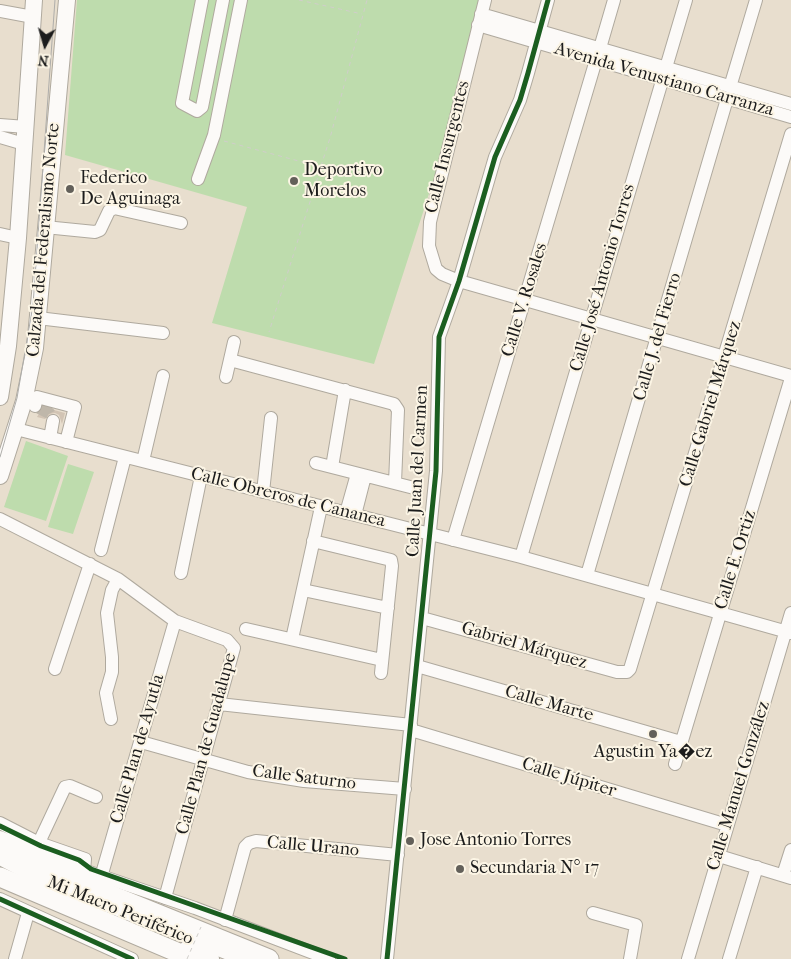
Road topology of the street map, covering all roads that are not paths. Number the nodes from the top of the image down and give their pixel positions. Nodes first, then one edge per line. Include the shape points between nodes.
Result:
1 (34, 0) edge
2 (67, 0) edge
3 (202, 0) edge
4 (223, 0) edge
5 (240, 0) edge
6 (485, 0) edge
7 (548, 0) edge
8 (614, 0) edge
9 (686, 0) edge
10 (756, 0) edge
11 (0, 11) edge
12 (33, 17) junction
13 (480, 19) junction
14 (538, 37) junction
15 (598, 54) junction
16 (663, 74) junction
17 (729, 93) junction
18 (791, 104) edge
19 (791, 117) edge
20 (0, 125) edge
21 (26, 127) junction
22 (791, 134) edge
23 (0, 137) edge
24 (24, 144) junction
25 (198, 179) dead end
26 (181, 224) dead end
27 (45, 227) junction
28 (0, 234) edge
29 (18, 238) junction
30 (459, 281) junction
31 (526, 300) junction
32 (5, 312) edge
33 (38, 318) junction
34 (591, 319) junction
35 (163, 333) dead end
36 (658, 338) junction
37 (234, 342) dead end
38 (3, 350) edge
39 (725, 357) junction
40 (230, 360) junction
41 (163, 376) dead end
42 (226, 377) dead end
43 (791, 377) edge
44 (345, 390) junction
45 (0, 397) edge
46 (33, 405) junction
47 (271, 418) dead end
48 (53, 421) dead end
49 (16, 429) junction
50 (50, 438) junction
51 (66, 442) junction
52 (125, 457) junction
53 (143, 462) junction
54 (316, 463) dead end
55 (332, 467) junction
56 (361, 475) junction
57 (0, 476) edge
58 (201, 476) junction
59 (395, 483) junction
60 (414, 488) dead end
61 (263, 492) junction
62 (321, 506) junction
63 (350, 514) junction
64 (0, 519) edge
65 (430, 534) junction
66 (454, 540) junction
67 (313, 541) junction
68 (101, 550) dead end
69 (521, 556) junction
70 (90, 564) junction
71 (181, 573) dead end
72 (587, 575) junction
73 (118, 579) junction
74 (303, 590) junction
75 (653, 593) junction
76 (388, 608) junction
77 (720, 612) junction
78 (791, 614) edge
79 (422, 618) junction
80 (175, 621) junction
81 (246, 629) dead end
82 (788, 632) edge
83 (292, 639) junction
84 (417, 666) junction
85 (55, 669) dead end
86 (627, 672) joint
87 (219, 704) junction
88 (111, 719) dead end
89 (411, 728) junction
90 (141, 742) junction
91 (681, 742) junction
92 (204, 759) junction
93 (674, 764) dead end
94 (405, 789) junction
95 (96, 797) dead end
96 (0, 823) edge
97 (727, 825) junction
98 (0, 839) edge
99 (37, 847) junction
100 (0, 850) edge
101 (398, 855) junction
102 (718, 856) junction
103 (0, 859) edge
104 (790, 859) edge
105 (0, 867) edge
106 (757, 867) junction
107 (49, 872) junction
108 (101, 876) junction
109 (787, 876) edge
110 (0, 877) edge
111 (165, 898) junction
112 (0, 899) edge
113 (28, 913) junction
114 (593, 913) dead end
115 (225, 920) junction
116 (311, 955) edge
117 (15, 959) edge
118 (132, 959) edge
119 (193, 959) edge
120 (213, 959) edge
121 (241, 959) edge
122 (268, 959) edge
123 (329, 959) edge
124 (387, 959) edge
125 (630, 959) edge
126 (688, 959) edge
127 (729, 959) edge

1 - 12 main road, Calzada del Federalismo Norte
2 - 27 main road, Calzada del Federalismo Norte
3 - 4 street via 182,103 197,111 202,107
5 - 25 street via 214,138
6 - 13 street, Calle Insurgentes
7 - 14 street, Calle Juan del Carmen
8 - 15 street, Calle V. Rosales
9 - 16 street, Calle José Antonio Torres
10 - 17 street, Calle J. del Fierro
11 - 12 street
12 - 21 main road, Calzada del Federalismo Norte
13 - 14 street, Avenida Venustiano Carranza
13 - 30 street, Calle Insurgentes via 428,235 436,269
14 - 15 street, Avenida Venustiano Carranza
14 - 30 street, Calle Juan del Carmen via 520,100 495,157
15 - 16 street, Avenida Venustiano Carranza
15 - 31 street, Calle V. Rosales
16 - 17 street, Avenida Venustiano Carranza
16 - 34 street, Calle José Antonio Torres
17 - 18 street, Avenida Venustiano Carranza
17 - 19 street, Avenida Venustiano Carranza
17 - 36 street, Calle J. del Fierro
20 - 21 street
21 - 24 main road, Calzada del Federalismo Norte
22 - 39 street, Calle Gabriel Márquez
23 - 24 street
24 - 29 main road, Calzada del Federalismo Norte
26 - 27 street via 114,208 109,211 100,230 95,232
27 - 33 main road, Calzada del Federalismo Norte
28 - 29 street
29 - 32 main road, Calzada del Federalismo Norte
30 - 31 street, Calle Insurgentes
30 - 65 street, Calle Juan del Carmen via 439,337 436,471
31 - 34 street, Calle Insurgentes
31 - 66 street, Calle V. Rosales
32 - 38 main road, Calzada del Federalismo Norte
33 - 35 street
33 - 46 main road, Calzada del Federalismo Norte via 33,357
34 - 36 street, Calle Insurgentes
34 - 69 street, Calle José Antonio Torres
36 - 39 street, Calle Insurgentes
36 - 72 street, Calle J. del Fierro
37 - 40 street
38 - 45 main road, Calzada del Federalismo Norte
39 - 43 street, Calle Insurgentes
39 - 75 street, Calle Gabriel Márquez
40 - 42 street
40 - 44 street
41 - 53 street
43 - 77 street, Calle E. Ortiz
44 - 55 street
44 - 59 street via 397,406
46 - 49 main road, Calzada del Federalismo Norte
46 - 51 street via 37,397 75,407
47 - 61 street
48 - 50 street
49 - 50 street, Calle Obreros de Cananea
49 - 57 main road, Calzada del Federalismo Norte
50 - 51 street, Calle Obreros de Cananea
51 - 52 street, Calle Obreros de Cananea
52 - 53 street, Calle Obreros de Cananea
52 - 68 street
53 - 58 street, Calle Obreros de Cananea
54 - 55 street
55 - 56 street
56 - 59 street
56 - 63 street
58 - 61 street, Calle Obreros de Cananea
58 - 71 street
59 - 60 street
61 - 62 street, Calle Obreros de Cananea
62 - 63 street, Calle Obreros de Cananea
62 - 67 street
63 - 65 street, Calle Obreros de Cananea
64 - 70 street, Calle Plan de Guadalupe
65 - 66 street, Calle Obreros de Cananea
65 - 79 street, Calle Juan del Carmen
66 - 69 street, Calle Obreros de Cananea
67 - 74 street
67 - 76 street via 391,560
69 - 72 street, Calle Obreros de Cananea
70 - 73 street, Calle Plan de Guadalupe
70 - 85 street
72 - 75 street, Calle Obreros de Cananea
73 - 80 street, Calle Plan de Guadalupe
73 - 88 street via 107,613 112,672 106,693
74 - 76 street
74 - 83 street
75 - 77 street, Calle Obreros de Cananea
75 - 86 street, Calle Gabriel Márquez via 633,665
76 - 83 street via 382,667
77 - 82 street, Calle Obreros de Cananea
77 - 91 street, Calle E. Ortiz
78 - 82 street, Calle Manuel González
79 - 84 street, Calle Juan del Carmen
79 - 86 street, Gabriel Márquez via 617,672
80 - 87 street, Calle Plan de Guadalupe via 232,644 234,652
80 - 90 street, Calle Plan de Ayutla
81 - 83 street
82 - 97 street, Calle Manuel González
84 - 89 street, Calle Juan del Carmen
84 - 91 street, Calle Marte
87 - 89 street, Calle Júpiter
87 - 92 street, Calle Plan de Guadalupe
89 - 94 street, Calle Juan del Carmen
89 - 97 street, Calle Júpiter
90 - 92 street, Calle Saturno
90 - 108 street, Calle Plan de Ayutla
91 - 93 street, Calle E. Ortiz
92 - 94 street, Calle Saturno via 248,772 304,781
92 - 111 street, Calle Plan de Guadalupe
94 - 101 street, Calle Juan del Carmen
95 - 99 street via 70,786 64,787
96 - 99 street
97 - 102 street, Calle Manuel González
98 - 99 street
98 - 107 highway
99 - 108 street
100 - 107 highway
101 - 115 street, Calle Urano via 249,842
101 - 124 street, Calle Juan del Carmen
102 - 106 street
102 - 126 street, Calle Manuel González
103 - 121 street, Mi Macro Periférico via 32,876
104 - 109 street
105 - 120 street, Mi Macro Periférico
106 - 109 street
106 - 127 street
107 - 122 highway
108 - 111 street
110 - 119 highway
111 - 115 street
112 - 113 street
113 - 117 street
113 - 118 street
114 - 125 street via 636,925
115 - 116 street
116 - 123 street

